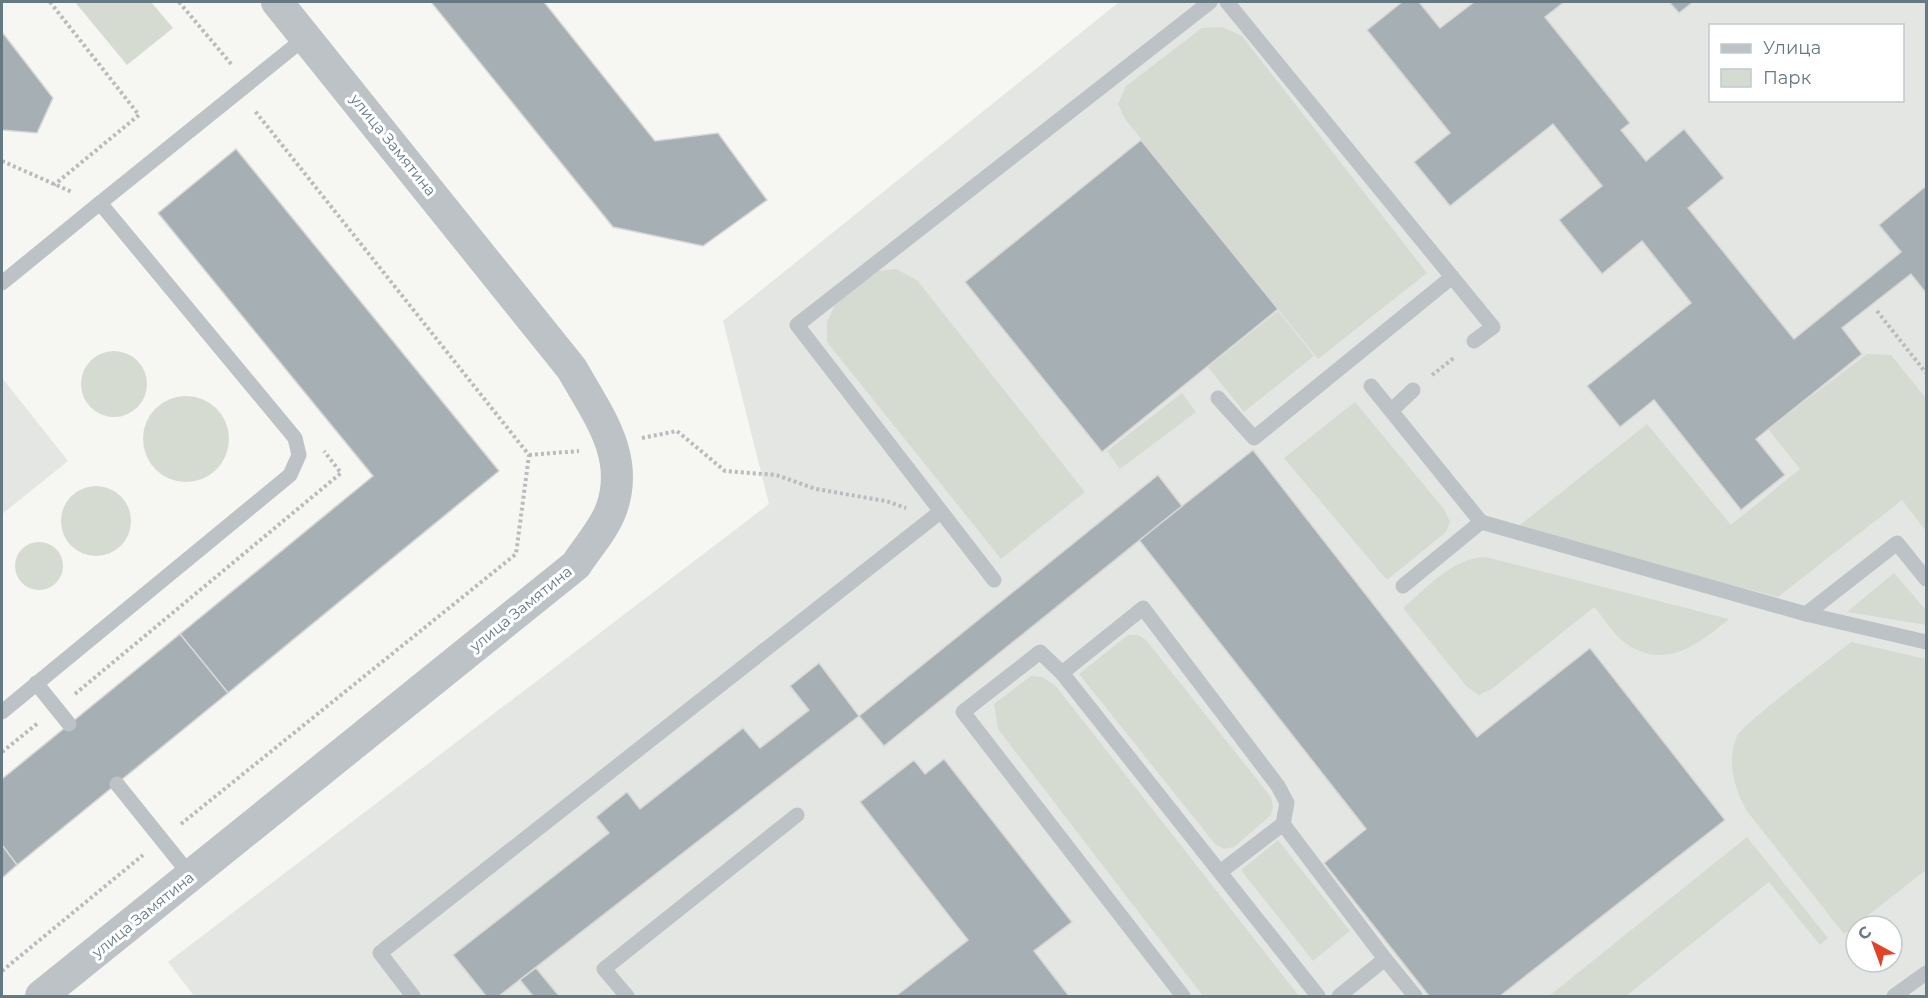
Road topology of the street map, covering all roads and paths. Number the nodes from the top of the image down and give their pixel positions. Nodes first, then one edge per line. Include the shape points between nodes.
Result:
1 (50, 2) edge
2 (179, 2) edge
3 (277, 2) edge
4 (1210, 2) edge
5 (1227, 2) edge
6 (306, 37) junction
7 (239, 92) junction
8 (245, 117) dead end
9 (2, 161) edge
10 (54, 185) junction
11 (100, 203) junction
12 (1452, 277) junction
13 (2, 284) edge
14 (1877, 310) dead end
15 (1474, 340) joint
16 (1926, 373) edge
17 (1371, 386) dead end
18 (1413, 390) joint
19 (1218, 398) dead end
20 (1392, 410) junction
21 (609, 435) junction
22 (319, 446) dead end
23 (529, 455) junction
24 (936, 515) junction
25 (1481, 522) junction
26 (1926, 579) edge
27 (994, 580) dead end
28 (1403, 586) dead end
29 (1806, 614) junction
30 (1926, 642) edge
31 (1062, 673) junction
32 (36, 684) junction
33 (56, 709) junction
34 (2, 712) edge
35 (69, 724) dead end
36 (2, 752) edge
37 (117, 784) dead end
38 (797, 814) dead end
39 (1282, 824) junction
40 (162, 840) junction
41 (1220, 872) junction
42 (191, 876) junction
43 (1385, 959) junction
44 (2, 971) edge
45 (1926, 973) edge
46 (42, 996) edge
47 (413, 996) edge
48 (627, 996) edge
49 (1183, 996) edge
50 (1318, 996) edge
51 (1339, 996) edge
52 (1415, 996) edge
53 (1894, 996) edge

1 - 10 path via 139,116
2 - 7 path via 234,68
3 - 6 street, улица Замятина
4 - 24 lane via 797,325
5 - 12 lane
6 - 7 lane
6 - 21 street, улица Замятина via 572,369
7 - 11 lane
8 - 23 path via 254,110
9 - 10 path
10 - 11 path
11 - 13 lane
11 - 32 lane via 295,438 299,455 290,475
12 - 15 lane via 1493,327
12 - 19 lane via 1254,438
14 - 16 path
15 - 18 path
17 - 20 lane
18 - 20 lane
20 - 25 lane
21 - 23 path via 577,452
21 - 24 path via 647,438 677,431 725,471 776,475 816,489 886,501
21 - 42 street, улица Замятина via 619,478 610,512 576,565
22 - 33 path via 341,473
23 - 40 path via 516,554
24 - 27 lane
24 - 47 lane via 380,953
25 - 28 lane
25 - 29 lane
26 - 29 lane via 1897,543
29 - 30 lane
31 - 39 lane via 1143,608 1278,786 1287,803
31 - 41 lane
31 - 49 lane via 1040,652 963,712
32 - 33 lane
32 - 34 lane
33 - 35 lane
33 - 36 path
37 - 40 lane
38 - 48 lane via 604,969
39 - 41 lane
39 - 43 lane
40 - 42 lane
40 - 44 path
41 - 50 lane
42 - 46 street, улица Замятина
43 - 51 lane
43 - 52 lane
45 - 53 lane

